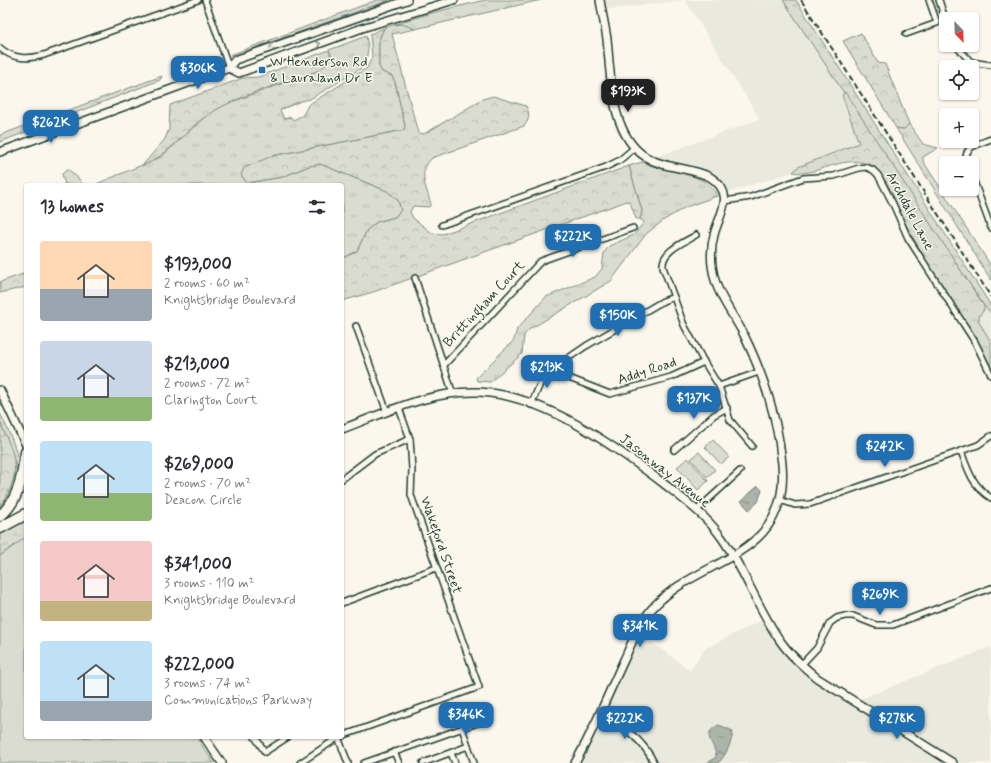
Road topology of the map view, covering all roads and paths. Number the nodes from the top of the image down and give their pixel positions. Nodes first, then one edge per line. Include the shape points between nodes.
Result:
1 (198, 0) edge
2 (205, 0) edge
3 (407, 0) edge
4 (454, 0) edge
5 (600, 0) edge
6 (930, 0) edge
7 (939, 0) edge
8 (943, 12) edge
9 (906, 34) dead end
10 (0, 48) edge
11 (962, 52) edge
12 (991, 65) edge
13 (230, 68) junction
14 (991, 139) edge
15 (634, 148) junction
16 (0, 152) edge
17 (967, 156) edge
18 (979, 195) edge
19 (724, 201) junction
20 (442, 226) dead end
21 (633, 228) dead end
22 (991, 228) edge
23 (696, 235) dead end
24 (415, 278) dead end
25 (674, 297) junction
26 (356, 326) dead end
27 (704, 362) junction
28 (444, 365) junction
29 (555, 367) junction
30 (760, 372) junction
31 (991, 375) edge
32 (719, 386) junction
33 (0, 390) edge
34 (453, 394) junction
35 (531, 404) junction
36 (398, 408) junction
37 (726, 408) junction
38 (387, 412) junction
39 (344, 428) edge
40 (991, 436) edge
41 (410, 439) junction
42 (24, 441) edge
43 (752, 446) dead end
44 (674, 450) dead end
45 (961, 451) junction
46 (24, 461) edge
47 (740, 470) dead end
48 (344, 477) edge
49 (991, 498) edge
50 (780, 500) junction
51 (24, 508) edge
52 (697, 510) junction
53 (24, 515) edge
54 (0, 516) edge
55 (0, 520) edge
56 (0, 528) edge
57 (734, 557) junction
58 (436, 568) junction
59 (991, 588) edge
60 (344, 602) edge
61 (801, 665) junction
62 (599, 714) junction
63 (480, 722) dead end
64 (462, 728) junction
65 (344, 735) edge
66 (205, 739) edge
67 (256, 739) edge
68 (285, 739) edge
69 (335, 739) edge
70 (339, 739) edge
71 (468, 746) junction
72 (394, 752) junction
73 (451, 753) junction
74 (222, 763) edge
75 (300, 763) edge
76 (348, 763) edge
77 (364, 763) edge
78 (399, 763) edge
79 (423, 763) edge
80 (455, 763) edge
81 (474, 763) edge
82 (575, 763) edge
83 (654, 763) edge
84 (953, 763) edge

1 - 10 street via 28,59 12,56
2 - 13 street
3 -> 13 street via 236,60
13 -> 4 street via 240,73 365,27
5 - 15 street via 607,38 610,83 623,126
6 - 9 street via 937,23
7 - 8 street
11 - 12 street via 972,62
13 - 16 street
14 - 17 street via 969,148
15 - 19 street via 654,162 710,177 720,186
15 - 20 street via 620,160 606,167
18 - 22 street
19 - 30 street via 724,210 713,242 712,269 719,290 744,335
19 - 31 street, Archdale Lane via 751,197 803,178 834,176 866,167 873,170 884,186 908,238 975,342
21 - 28 street, Brittingham Court via 541,261
23 - 25 street via 664,257 663,266
24 - 28 street
25 - 27 street via 684,325
25 - 29 street via 586,346
26 - 38 street
27 - 29 street, Addy Road via 671,377 610,394 569,378
27 - 32 street
28 - 34 street
29 - 35 street via 540,384
30 - 32 street
30 - 50 street via 779,445 782,472
32 - 37 street
33 - 42 street
34 - 35 street, Jasonway Avenue via 478,392 502,395
34 - 36 street, Jasonway Avenue via 425,399
35 - 52 street, Jasonway Avenue via 557,415 622,451
36 - 38 street, Jasonway Avenue
36 - 41 street, Wakeford Street
37 - 43 street via 732,424
37 - 44 street via 714,415
38 - 39 street, Jasonway Avenue
40 - 45 street via 978,445
41 - 48 street via 375,454
41 - 58 street, Wakeford Street via 411,495
45 - 49 street via 973,481
45 - 50 street via 810,504 795,505
46 - 54 highway via 17,493
47 - 52 street
50 - 57 street via 761,534
51 - 55 highway
52 - 57 street, Jasonway Avenue via 719,534
53 - 56 highway
57 - 61 street, Jasonway Avenue via 782,643
57 - 62 street via 678,586 659,601 642,622
58 - 60 street
58 - 65 street, Wakeford Street via 479,687
59 - 61 street via 893,625 876,625 853,616 837,618 830,623 817,648
61 - 84 street, Jasonway Avenue via 817,678
62 - 82 street
62 - 83 street via 620,724 640,742
63 - 64 street
64 - 71 street
64 - 72 street
66 - 74 street
67 - 68 street via 265,752
69 - 75 street
70 - 76 street
71 - 73 street
71 - 81 street
72 - 77 street
72 - 78 street
73 - 79 street
73 - 80 street

